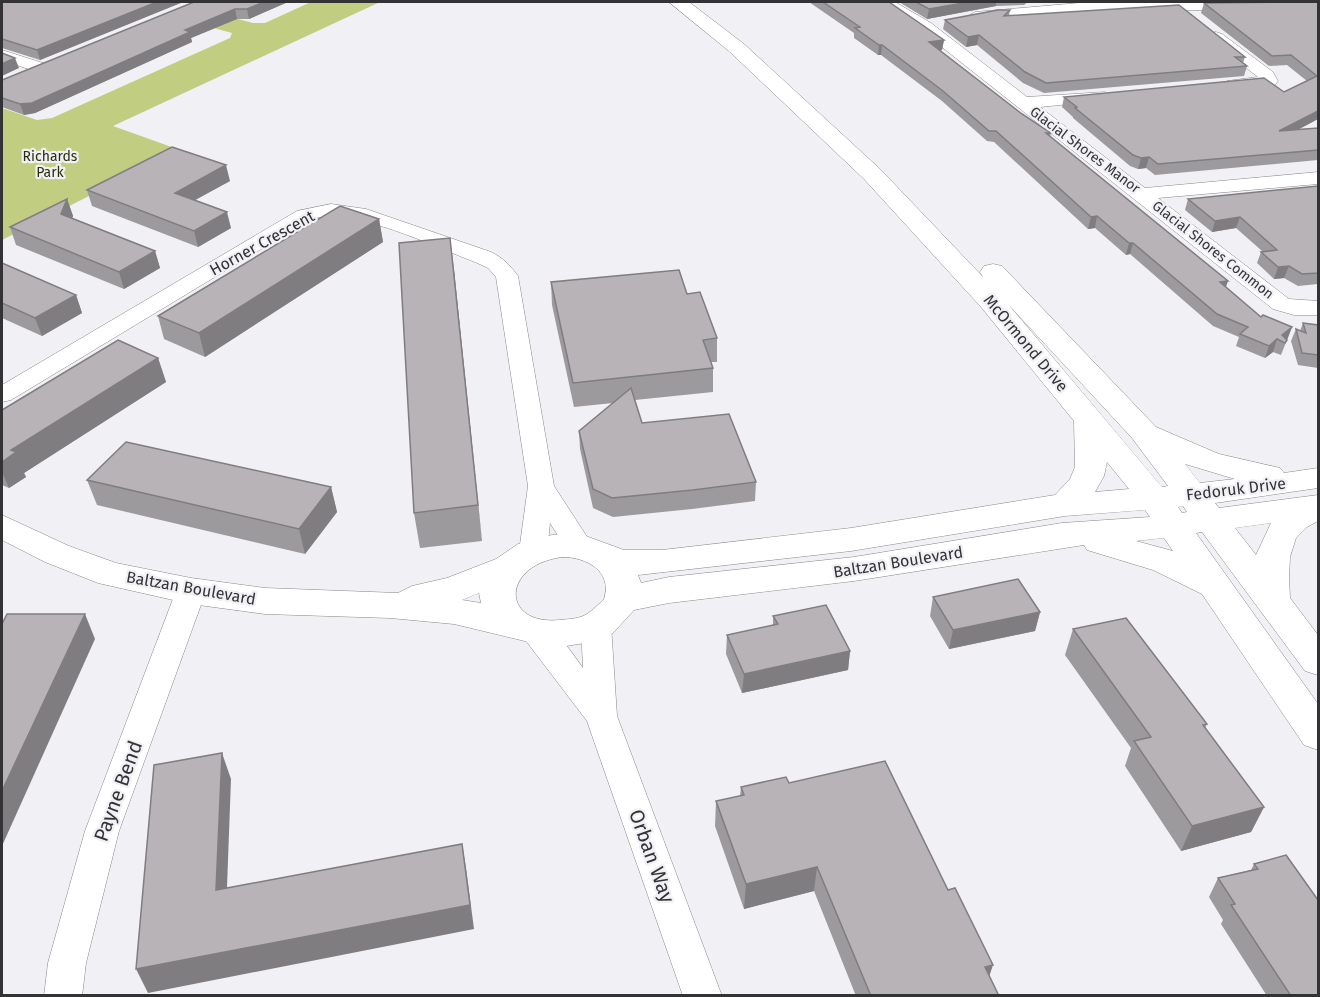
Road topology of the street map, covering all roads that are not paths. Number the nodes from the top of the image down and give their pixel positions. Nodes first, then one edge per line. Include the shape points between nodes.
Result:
1 (678, 2) edge
2 (702, 2) edge
3 (885, 2) edge
4 (1075, 5) edge
5 (1252, 5) edge
6 (1180, 7) junction
7 (925, 26) junction
8 (2, 55) edge
9 (56, 61) edge
10 (40, 68) junction
11 (19, 77) edge
12 (1215, 87) edge
13 (1122, 94) edge
14 (1023, 103) junction
15 (1318, 178) edge
16 (1143, 194) junction
17 (1318, 308) edge
18 (2, 395) edge
19 (1089, 419) junction
20 (1143, 430) junction
21 (541, 486) junction
22 (1315, 493) edge
23 (1202, 508) junction
24 (1163, 510) junction
25 (1063, 520) junction
26 (2, 526) edge
27 (595, 553) junction
28 (520, 560) junction
29 (1214, 587) junction
30 (191, 591) junction
31 (1272, 598) junction
32 (622, 600) junction
33 (390, 604) junction
34 (596, 625) junction
35 (524, 628) junction
36 (1318, 661) edge
37 (601, 716) junction
38 (1318, 734) edge
39 (63, 996) edge
40 (703, 996) edge

1 - 19 main road, McOrmond Drive via 737,48 873,174 991,301
2 - 20 main road, McOrmond Drive via 797,77 869,143
3 - 7 street, Glacial Shores Manor
4 - 6 street
4 - 7 street via 996,13
5 - 6 street
6 - 12 street via 1268,76 1269,81
7 - 14 street, Glacial Shores Manor
8 - 10 street
9 - 10 street
10 - 11 street
13 - 14 street
14 - 16 street, Glacial Shores Manor
15 - 16 street, Glacial Shores Manor
16 - 17 street, Glacial Shores Common via 1281,304 1294,309
18 - 21 street, Horner Crescent via 298,218 321,210 343,209 483,257 496,263 507,276
19 - 24 main road, McOrmond Drive
19 - 25 main road via 1093,466
20 - 22 main road via 1179,452
20 - 23 main road, McOrmond Drive
21 - 27 street, Horner Crescent
21 - 28 street, Horner Crescent
22 - 23 main road, Fedoruk Drive
22 - 31 main road via 1278,543 1270,567
23 - 24 main road, Fedoruk Drive
23 - 31 main road, McOrmond Drive
24 - 25 main road, Baltzan Boulevard
24 - 29 main road, McOrmond Drive
25 - 27 main road, Baltzan Boulevard via 867,537 660,562
25 - 29 main road via 1182,568
25 - 32 main road, Baltzan Boulevard via 854,569 669,590
26 - 30 main road, Baltzan Boulevard via 57,554 110,574
27 - 28 main road via 561,545
27 - 32 main road via 620,572 625,585
28 - 33 main road, Baltzan Boulevard via 455,589
28 - 35 main road via 499,582 497,596 502,610
29 - 38 main road, McOrmond Drive
30 - 33 main road, Baltzan Boulevard via 265,601
30 - 39 street, Payne Bend via 102,831 67,963
31 - 36 main road, McOrmond Drive
32 - 34 main road via 610,617
33 - 35 main road, Baltzan Boulevard via 454,611
34 - 35 main road via 562,635
34 - 37 street, Orban Way
35 - 37 street, Orban Way via 560,660
37 - 40 street, Orban Way

